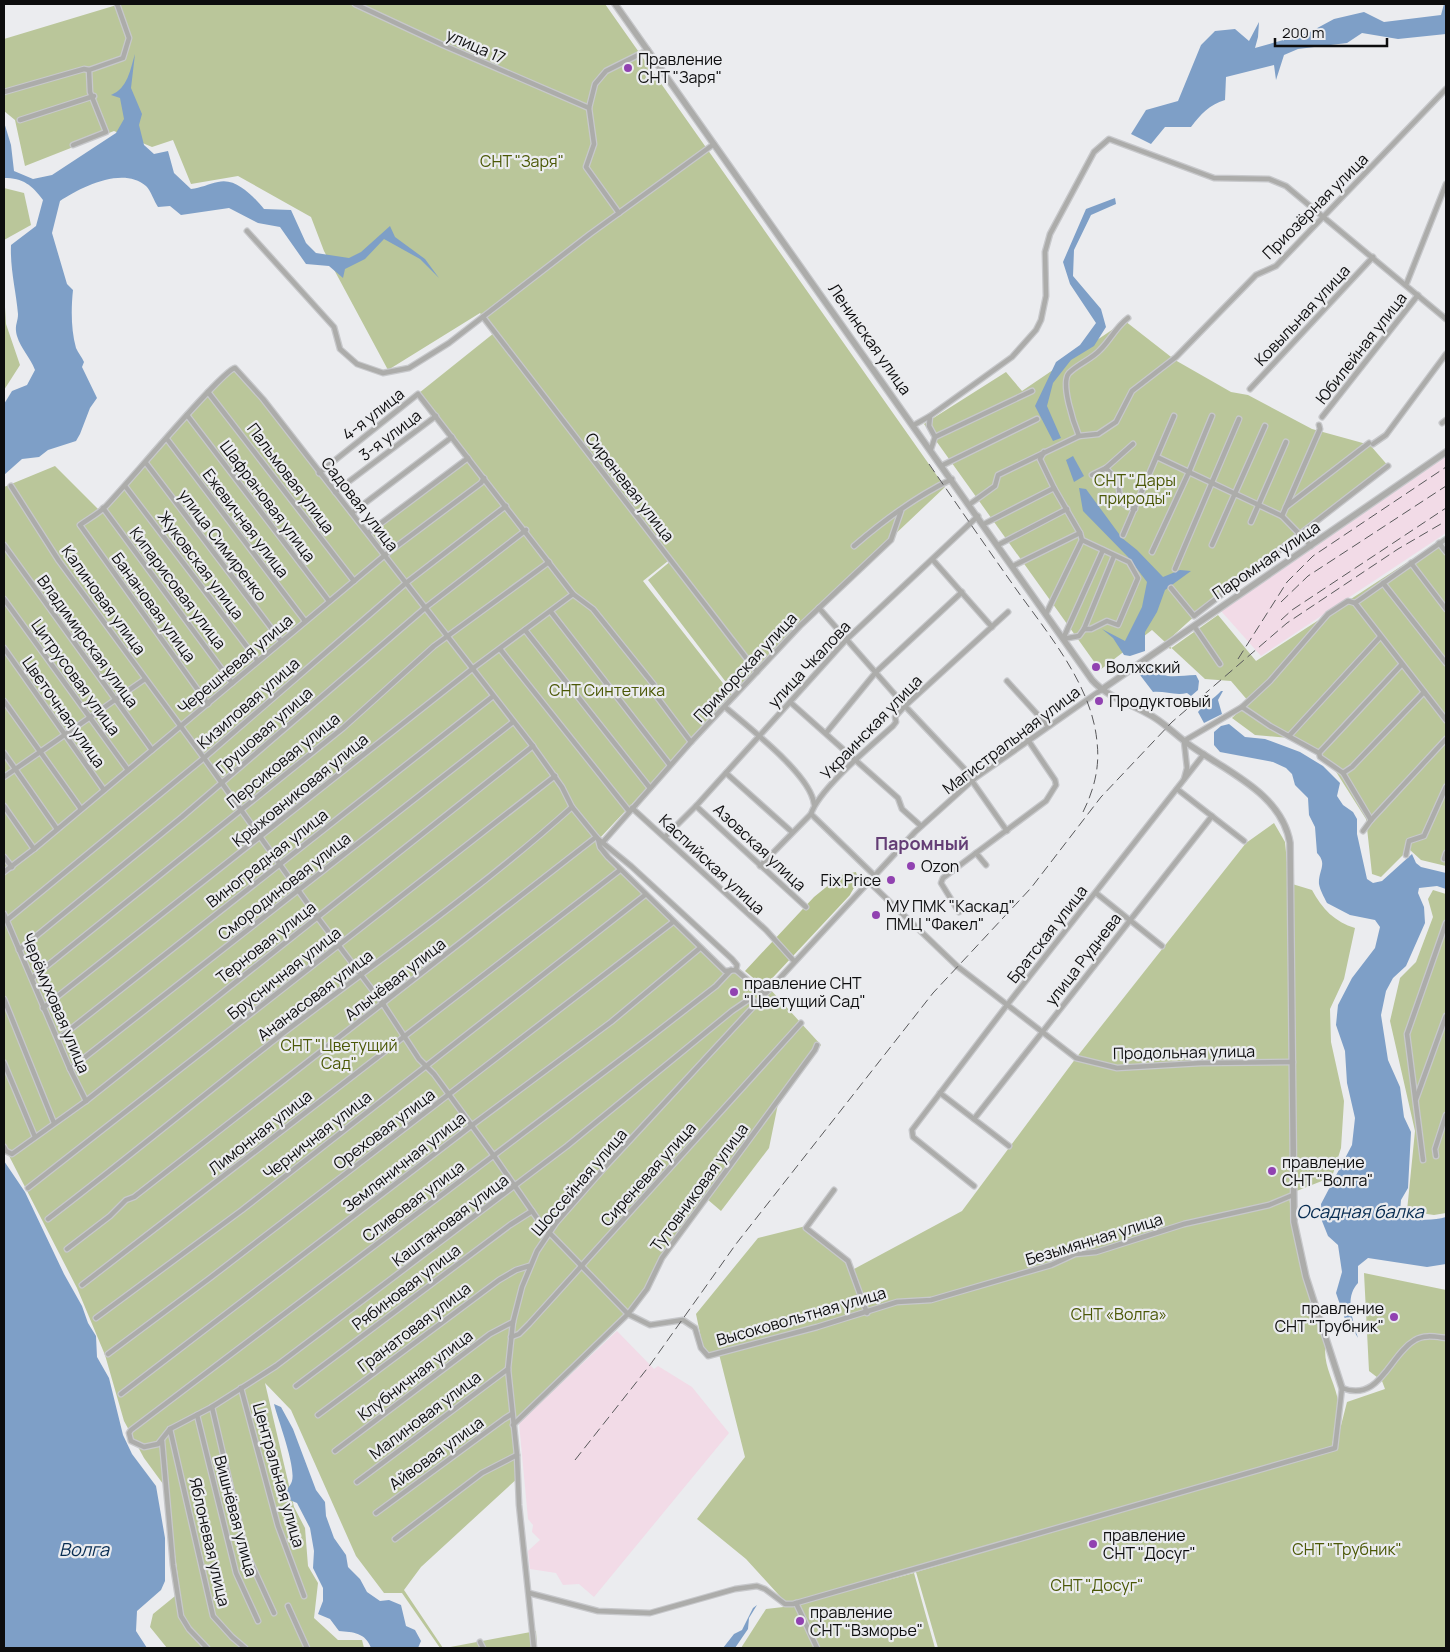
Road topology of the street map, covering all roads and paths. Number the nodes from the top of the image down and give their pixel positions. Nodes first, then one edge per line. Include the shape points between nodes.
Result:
1 (116, 4) edge
2 (355, 4) edge
3 (615, 4) edge
4 (648, 50) junction
5 (89, 70) junction
6 (1446, 89) edge
7 (4, 92) edge
8 (94, 96) junction
9 (589, 108) junction
10 (20, 120) dead end
11 (714, 144) junction
12 (73, 146) dead end
13 (1446, 184) edge
14 (619, 213) junction
15 (1325, 217) junction
16 (247, 231) dead end
17 (1374, 257) junction
18 (1406, 284) junction
19 (1418, 295) junction
20 (483, 317) junction
21 (1128, 318) dead end
22 (1446, 319) edge
23 (1446, 354) edge
24 (1250, 389) dead end
25 (208, 392) junction
26 (1032, 392) dead end
27 (187, 415) junction
28 (436, 416) junction
29 (930, 416) junction
30 (1174, 416) dead end
31 (1212, 416) dead end
32 (1322, 417) dead end
33 (1037, 419) dead end
34 (1238, 419) dead end
35 (914, 425) junction
36 (1319, 425) dead end
37 (1265, 426) dead end
38 (1079, 436) junction
39 (452, 437) junction
40 (935, 437) junction
41 (167, 439) junction
42 (1286, 442) dead end
43 (1133, 444) dead end
44 (931, 450) junction
45 (1044, 451) junction
46 (1446, 452) edge
47 (1157, 457) junction
48 (468, 458) junction
49 (146, 463) junction
50 (943, 466) junction
51 (1388, 466) dead end
52 (1106, 468) junction
53 (1189, 472) junction
54 (319, 473) junction
55 (1092, 475) dead end
56 (484, 478) junction
57 (952, 479) junction
58 (1212, 482) junction
59 (11, 486) dead end
60 (125, 486) junction
61 (1054, 488) junction
62 (335, 492) junction
63 (1235, 494) junction
64 (970, 504) junction
65 (1258, 504) junction
66 (506, 506) junction
67 (1286, 506) junction
68 (103, 508) junction
69 (1067, 509) junction
70 (1135, 509) junction
71 (902, 511) junction
72 (352, 513) junction
73 (979, 516) junction
74 (1282, 516) junction
75 (1251, 522) dead end
76 (984, 524) junction
77 (80, 525) joint
78 (526, 530) junction
79 (368, 533) junction
80 (1080, 533) junction
81 (1299, 534) junction
82 (1123, 535) dead end
83 (1446, 539) edge
84 (1082, 540) junction
85 (1440, 544) junction
86 (4, 545) edge
87 (998, 545) junction
88 (1212, 545) dead end
89 (854, 546) dead end
90 (1311, 546) junction
91 (1103, 550) junction
92 (1152, 552) dead end
93 (1446, 552) edge
94 (385, 555) junction
95 (1114, 556) junction
96 (934, 560) junction
97 (549, 562) junction
98 (1411, 564) junction
99 (1013, 566) junction
100 (1175, 569) dead end
101 (354, 581) junction
102 (406, 583) junction
103 (1383, 583) junction
104 (1171, 588) dead end
105 (962, 592) junction
106 (574, 594) junction
107 (4, 599) edge
108 (329, 601) junction
109 (1355, 603) junction
110 (425, 608) junction
111 (819, 608) junction
112 (1446, 609) edge
113 (550, 612) junction
114 (1008, 612) dead end
115 (1046, 614) junction
116 (305, 621) junction
117 (1194, 626) junction
118 (992, 627) junction
119 (1084, 629) junction
120 (526, 630) junction
121 (448, 637) junction
122 (1380, 637) junction
123 (1063, 639) junction
124 (846, 640) junction
125 (281, 641) junction
126 (4, 648) edge
127 (500, 648) junction
128 (258, 660) junction
129 (1446, 663) edge
130 (1220, 664) dead end
131 (1402, 664) junction
132 (472, 669) junction
133 (757, 672) junction
134 (876, 672) junction
135 (145, 679) junction
136 (1007, 682) dead end
137 (232, 683) junction
138 (1101, 690) junction
139 (1424, 692) junction
140 (492, 697) junction
141 (115, 700) junction
142 (4, 701) edge
143 (790, 702) junction
144 (208, 704) junction
145 (725, 706) junction
146 (905, 706) junction
147 (1242, 707) junction
148 (90, 717) junction
149 (1446, 720) edge
150 (512, 722) junction
151 (180, 726) junction
152 (1048, 726) junction
153 (826, 733) junction
154 (65, 734) junction
155 (759, 736) junction
156 (1289, 736) junction
157 (1446, 739) edge
158 (1028, 740) junction
159 (1184, 741) junction
160 (691, 742) junction
161 (533, 746) junction
162 (152, 750) junction
163 (40, 752) junction
164 (4, 753) edge
165 (1319, 753) junction
166 (1204, 754) junction
167 (204, 758) junction
168 (856, 760) junction
169 (670, 765) junction
170 (15, 769) junction
171 (128, 770) junction
172 (726, 773) junction
173 (1343, 773) junction
174 (555, 776) junction
175 (4, 777) edge
176 (973, 780) junction
177 (1183, 782) junction
178 (222, 783) junction
179 (1446, 787) edge
180 (650, 788) junction
181 (1177, 789) junction
182 (104, 790) junction
183 (814, 804) junction
184 (4, 806) edge
185 (696, 806) junction
186 (572, 807) junction
187 (81, 809) junction
188 (630, 810) junction
189 (240, 811) junction
190 (811, 814) junction
191 (1212, 816) junction
192 (1371, 820) junction
193 (921, 826) junction
194 (57, 829) junction
195 (1006, 831) junction
196 (1364, 831) dead end
197 (792, 832) junction
198 (665, 837) junction
199 (598, 838) junction
200 (260, 839) junction
201 (1244, 841) dead end
202 (34, 849) junction
203 (1446, 853) edge
204 (976, 854) junction
205 (1406, 856) dead end
206 (4, 857) edge
207 (1444, 859) dead end
208 (280, 864) junction
209 (760, 866) junction
210 (986, 866) dead end
211 (12, 867) junction
212 (620, 870) junction
213 (4, 872) edge
214 (874, 875) junction
215 (868, 881) junction
216 (298, 890) junction
217 (1096, 893) junction
218 (645, 895) junction
219 (806, 907) dead end
220 (959, 912) dead end
221 (4, 914) edge
222 (318, 918) junction
223 (7, 920) junction
224 (1129, 920) junction
225 (673, 922) junction
226 (1446, 923) edge
227 (338, 946) junction
228 (1162, 946) dead end
229 (700, 948) junction
230 (19, 950) junction
231 (794, 961) junction
232 (734, 970) junction
233 (360, 976) junction
234 (32, 978) junction
235 (771, 986) joint
236 (764, 994) junction
237 (4, 1000) edge
238 (756, 1003) junction
239 (383, 1004) junction
240 (1007, 1005) junction
241 (44, 1008) junction
242 (1446, 1016) edge
243 (801, 1023) dead end
244 (1042, 1032) junction
245 (405, 1037) junction
246 (58, 1039) junction
247 (817, 1045) dead end
248 (1293, 1062) junction
249 (4, 1063) edge
250 (425, 1065) junction
251 (70, 1069) junction
252 (940, 1093) junction
253 (449, 1095) junction
254 (1416, 1101) junction
255 (86, 1102) junction
256 (1446, 1115) edge
257 (974, 1119) junction
258 (54, 1124) junction
259 (471, 1126) junction
260 (35, 1137) junction
261 (1009, 1146) dead end
262 (4, 1147) edge
263 (494, 1156) junction
264 (1436, 1156) dead end
265 (1423, 1160) dead end
266 (516, 1185) junction
267 (974, 1186) dead end
268 (28, 1188) dead end
269 (834, 1190) dead end
270 (1293, 1195) junction
271 (532, 1211) junction
272 (48, 1219) dead end
273 (550, 1231) junction
274 (67, 1249) dead end
275 (582, 1265) junction
276 (529, 1266) junction
277 (82, 1285) dead end
278 (902, 1301) joint
279 (867, 1313) junction
280 (628, 1314) junction
281 (96, 1318) dead end
282 (513, 1322) junction
283 (511, 1337) junction
284 (1446, 1338) edge
285 (108, 1354) dead end
286 (508, 1369) junction
287 (296, 1386) dead end
288 (241, 1388) junction
289 (1342, 1388) junction
290 (121, 1394) dead end
291 (212, 1407) junction
292 (512, 1414) junction
293 (197, 1415) junction
294 (318, 1415) dead end
295 (514, 1424) junction
296 (170, 1429) junction
297 (162, 1441) junction
298 (335, 1451) dead end
299 (517, 1455) junction
300 (357, 1482) dead end
301 (376, 1513) dead end
302 (396, 1540) dead end
303 (529, 1592) junction
304 (304, 1596) dead end
305 (796, 1603) junction
306 (288, 1606) dead end
307 (274, 1613) dead end
308 (258, 1621) dead end
309 (480, 1642) dead end
310 (207, 1648) edge
311 (245, 1648) edge
312 (307, 1648) edge
313 (483, 1648) edge
314 (534, 1648) edge
315 (817, 1648) edge

1 - 5 street via 129,38 123,58
2 - 9 street, улица 17
3 - 4 street, Ленинская улица
4 - 9 street via 606,71 595,84
4 - 11 street, Ленинская улица
5 - 7 street
5 - 8 street via 89,86
6 - 15 street, Приозёрная улица
8 - 10 street
8 - 12 street via 106,132
9 - 14 street via 594,144 586,167
11 - 14 street
11 - 35 street, Ленинская улица
13 - 18 street, Юбилейная улица
14 - 20 street
15 - 17 street
15 - 29 street via 1291,189 1269,179 1214,178 1109,138 1094,152 1050,234 1045,252 1046,296 1036,330 1012,357
15 - 38 street, Приозёрная улица via 1276,266 1256,276 1176,357 1132,391 1116,422 1098,434
16 - 20 street via 334,327 340,349 357,364 383,373 409,368
17 - 18 street
17 - 24 street, Ковыльная улица
18 - 19 street
19 - 22 street
19 - 32 street, Юбилейная улица
20 - 133 street, Сиреневая улица
21 - 38 street via 1100,350 1068,374 1069,407
23 - 67 street via 1386,434
25 - 27 street, Садовая улица
25 - 54 street, Садовая улица via 230,370 238,369
25 - 101 street, Пальмовая улица
26 - 40 street
27 - 41 street, Садовая улица
27 - 108 street, Шафрановая улица
28 - 39 street
28 - 54 street, 4-я улица via 418,394
28 - 62 street, 3-я улица
29 - 35 street
29 - 40 street
30 - 47 street
31 - 53 street
33 - 50 street
34 - 58 street
35 - 44 street, Ленинская улица
36 - 67 street
37 - 63 street
38 - 45 street
39 - 48 street
39 - 72 street
40 - 44 street
41 - 49 street, Садовая улица
41 - 116 street, Ежевичная улица
42 - 65 street
43 - 52 street
44 - 50 street, Ленинская улица
45 - 61 street via 1040,458
45 - 64 street via 998,475 994,486
46 - 90 street, Паромная улица
47 - 53 street
47 - 70 street
48 - 56 street
48 - 79 street
49 - 60 street, Садовая улица
49 - 125 street, улица Симиренко
50 - 57 street, Ленинская улица
51 - 81 street
52 - 55 street
52 - 70 street via 1117,482 1119,500
53 - 58 street
53 - 92 street
54 - 62 street, Садовая улица
56 - 66 street
56 - 94 street, Черешневая улица
57 - 64 street, Ленинская улица
57 - 71 street via 916,499
58 - 63 street
58 - 100 street
59 - 135 street, Калиновая улица via 59,561
60 - 68 street, Садовая улица
60 - 128 street, Жуковская улица
61 - 69 street
61 - 76 street
62 - 72 street, Садовая улица
63 - 65 street
63 - 88 street
64 - 73 street, Ленинская улица
65 - 74 street
65 - 75 street
66 - 78 street
66 - 102 street, Кизиловая улица
67 - 74 street
68 - 77 street, Садовая улица
68 - 137 street, Кипарисовая улица
69 - 80 street
69 - 87 street
70 - 82 street
71 - 89 street
71 - 111 street, Приморская улица via 891,540
72 - 79 street, Садовая улица
73 - 76 street, Ленинская улица
73 - 96 street, улица Чкалова
74 - 81 street
76 - 87 street, Ленинская улица
77 - 144 street, Банановая улица
78 - 97 street
78 - 110 street, Грушовая улица
79 - 94 street, Садовая улица
80 - 84 street
80 - 99 street
81 - 90 street
81 - 104 street via 1194,616
83 - 85 street
84 - 91 street
84 - 115 street
85 - 93 street
85 - 98 street
86 - 141 street, Владимирская улица
87 - 99 street, Ленинская улица
90 - 117 street, Паромная улица
91 - 95 street
91 - 123 street
94 - 101 street, Черешневая улица
94 - 102 street, Садовая улица
95 - 119 street
95 - 119 street via 1129,562 1138,578 1118,625 1107,621
96 - 105 street
96 - 124 street, улица Чкалова
97 - 106 street
97 - 121 street, Персиковая улица
98 - 103 street
98 - 112 street
99 - 115 street, Ленинская улица
101 - 108 street, Черешневая улица
102 - 110 street, Садовая улица
102 - 167 street, Кизиловая улица
103 - 109 street
103 - 129 street
105 - 118 street
105 - 134 street
106 - 113 street, Крыжовниковая улица
106 - 160 street via 593,609
107 - 148 street, Цитрусовая улица
108 - 116 street, Черешневая улица
109 - 122 street
109 - 147 street via 1348,601 1328,614 1270,681
110 - 121 street, Садовая улица
110 - 178 street, Грушовая улица
111 - 124 street
111 - 133 street, Приморская улица
113 - 120 street, Крыжовниковая улица
113 - 169 street
114 - 118 street, Украинская улица
115 - 123 street, Ленинская улица
116 - 125 street, Черешневая улица
117 - 130 street
117 - 138 street, Паромная улица
118 - 146 street, Украинская улица
119 - 123 street via 1079,636
120 - 127 street, Крыжовниковая улица
120 - 180 street
121 - 132 street, Садовая улица
121 - 189 street, Персиковая улица
122 - 131 street
122 - 156 street
123 - 138 street, Ленинская улица
124 - 134 street
124 - 143 street, улица Чкалова
125 - 128 street, Черешневая улица
126 - 154 street, Цветочная улица
127 - 132 street, Крыжовниковая улица
127 - 188 street
128 - 137 street, Черешневая улица
131 - 139 street
131 - 165 street
132 - 140 street, Садовая улица
132 - 200 street, Крыжовниковая улица
133 - 145 street, Приморская улица
134 - 146 street
134 - 153 street
135 - 141 street
135 - 151 street, Калиновая улица
136 - 152 street
137 - 144 street, Черешневая улица
138 - 152 street, Магистральная улица
138 - 159 street via 1154,717
139 - 149 street
139 - 173 street via 1352,768
140 - 150 street, Садовая улица
140 - 208 street, Виноградная улица
141 - 148 street
141 - 162 street, Владимирская улица
142 - 163 street
143 - 153 street
143 - 155 street, улица Чкалова
144 - 151 street, Черешневая улица
145 - 155 street
145 - 160 street, Приморская улица
146 - 168 street, Украинская улица via 895,716 893,726
146 - 176 street
147 - 156 street
147 - 159 street
148 - 154 street
148 - 171 street, Цитрусовая улица
150 - 161 street, Садовая улица
150 - 216 street, Смородиновая улица
151 - 162 street, Черешневая улица
151 - 167 street, Калиновая улица
152 - 158 street, Магистральная улица
153 - 168 street
154 - 163 street
154 - 182 street, Цветочная улица
155 - 172 street, улица Чкалова
155 - 183 street via 803,778
156 - 165 street
157 - 192 street
158 - 176 street, Магистральная улица
158 - 195 street via 1056,785 1046,801
159 - 166 street
159 - 177 street via 1187,768
160 - 169 street, Приморская улица
161 - 174 street, Садовая улица
161 - 222 street, Терновая улица
162 - 171 street, Черешневая улица
163 - 170 street
163 - 187 street
164 - 170 street
165 - 173 street
166 - 177 street, Братская улица
166 - 248 street via 1269,802 1280,816 1290,842
167 - 178 street, Калиновая улица
167 - 223 street, Кизиловая улица
168 - 183 street, Украинская улица
168 - 193 street via 898,798 902,809
169 - 180 street, Приморская улица
170 - 175 street
170 - 194 street
171 - 182 street, Черешневая улица
172 - 185 street, улица Чкалова
172 - 197 street
173 - 192 street
174 - 186 street, Садовая улица
174 - 227 street, Брусничная улица
176 - 193 street, Магистральная улица
176 - 195 street
177 - 181 street, Братская улица
178 - 189 street, Калиновая улица
178 - 230 street, Грушовая улица
179 - 205 street via 1424,836 1409,841
180 - 188 street, Приморская улица
181 - 191 street
181 - 217 street, Братская улица
182 - 187 street, Черешневая улица
183 - 190 street, Украинская улица
184 - 202 street
185 - 198 street, улица Чкалова
185 - 209 street, Азовская улица
186 - 199 street, Садовая улица
186 - 233 street, Ананасовая улица via 484,881
187 - 194 street, Черешневая улица
188 - 198 street, Каспийская улица
188 - 199 street, Приморская улица
189 - 200 street, Калиновая улица
189 - 234 street, Персиковая улица
190 - 197 street, Украинская улица
190 - 214 street
191 - 201 street
191 - 224 street, улица Руднева
192 - 196 street
193 - 214 street, Магистральная улица
194 - 202 street, Черешневая улица
195 - 204 street
197 - 209 street, Украинская улица
198 - 231 street, Каспийская улица via 766,930
199 - 212 street via 602,851
199 - 232 street via 732,959 737,965
199 - 239 street, Алычёвая улица
200 - 208 street, Калиновая улица
200 - 241 street, Крыжовниковая улица
202 - 211 street, Черешневая улица
203 - 207 street
204 - 210 street
204 - 220 street via 940,883
206 - 211 street
208 - 216 street, Калиновая улица
208 - 246 street, Виноградная улица
209 - 219 street, Азовская улица
211 - 213 street, Черешневая улица
212 - 218 street
212 - 245 street, Лимонная улица
214 - 215 street, Магистральная улица
215 - 231 street, Магистральная улица
215 - 240 street via 932,944
216 - 222 street, Калиновая улица
216 - 251 street, Смородиновая улица
217 - 224 street
217 - 240 street, Братская улица
218 - 225 street
218 - 250 street, Черничная улица
221 - 223 street, Черёмуховая улица
222 - 227 street, Калиновая улица
222 - 255 street, Терновая улица
223 - 230 street, Черёмуховая улица
224 - 228 street
224 - 244 street, улица Руднева
225 - 229 street
225 - 253 street, Ореховая улица
226 - 254 street via 1407,1034
227 - 233 street, Калиновая улица
227 - 268 street, Брусничная улица
229 - 232 street via 725,971
229 - 259 street, Земляничная улица via 611,1022
230 - 234 street, Черёмуховая улица
231 - 235 street, Магистральная улица
232 - 236 street
232 - 263 street, Сливовая улица
233 - 239 street, Калиновая улица
233 - 272 street, Ананасовая улица
234 - 241 street, Черёмуховая улица
235 - 236 street, Шоссейная улица
236 - 238 street, Шоссейная улица
237 - 258 street
238 - 266 street, Каштановая улица via 751,998 732,1011
238 - 273 street, Шоссейная улица
239 - 245 street, Калиновая улица
239 - 274 street, Алычёвая улица via 126,1200
240 - 244 street
240 - 252 street, Братская улица
241 - 246 street, Черёмуховая улица
242 - 254 street
243 - 275 street, Сиреневая улица
244 - 248 street, Продольная улица via 1076,1058 1117,1068
244 - 257 street, улица Руднева
245 - 250 street, Калиновая улица
245 - 277 street, Лимонная улица
246 - 251 street, Черёмуховая улица
247 - 280 street, Тутовниковая улица via 662,1258 647,1289
248 - 270 street
249 - 260 street
250 - 253 street, Калиновая улица
250 - 281 street, Черничная улица via 249,1204
251 - 255 street, Черёмуховая улица
252 - 257 street
252 - 267 street, Братская улица via 912,1130 913,1137
253 - 259 street, Калиновая улица
253 - 285 street, Ореховая улица
254 - 265 street
255 - 258 street, Терновая улица
256 - 264 street via 1434,1149
257 - 261 street
258 - 260 street, Терновая улица
259 - 263 street, Калиновая улица
259 - 290 street, Земляничная улица
260 - 262 street, Терновая улица via 12,1154
263 - 266 street, Калиновая улица
263 - 297 street, Сливовая улица via 129,1433 131,1441 147,1447
266 - 271 street, Калиновая улица
266 - 288 street, Каштановая улица via 306,1345
269 - 279 street via 806,1228 848,1261
270 - 278 street, Безымянная улица via 1096,1252 1075,1254 1051,1265 931,1300
270 - 289 street via 1294,1222 1306,1277
271 - 273 street, Калиновая улица
271 - 287 street, Рябиновая улица via 510,1224
273 - 275 street, Калиновая улица
273 - 276 street, Шоссейная улица
275 - 280 street, Калиновая улица
275 - 283 street, Сиреневая улица via 529,1324
276 - 282 street, Шоссейная улица
276 - 294 street, Гранатовая улица via 488,1287
278 - 279 street, Высоковольтная улица
279 - 280 street, Высоковольтная улица via 708,1356 701,1348 695,1328 683,1320 650,1325
280 - 295 street, Тутовниковая улица
282 - 283 street, Шоссейная улица
282 - 298 street, Клубничная улица via 490,1334
283 - 286 street, Шоссейная улица
284 - 289 street via 1414,1340 1373,1384 1356,1392
286 - 292 street, Шоссейная улица
286 - 300 street, Малиновая улица
288 - 291 street, Каштановая улица
288 - 304 street, Центральная улица via 278,1526
289 - 305 street via 1335,1448
291 - 293 street, Каштановая улица
291 - 307 street via 246,1552
292 - 295 street, Шоссейная улица
292 - 301 street, Айвовая улица
293 - 296 street, Каштановая улица
293 - 308 street, Вишнёвая улица via 236,1573
295 - 299 street, Шоссейная улица
296 - 297 street, Каштановая улица
296 - 311 street, Яблоневая улица via 213,1616
297 - 310 street, Яблоневая улица via 181,1616
299 - 302 street via 482,1474
299 - 303 street, Шоссейная улица
303 - 305 street via 598,1611 650,1613 747,1586 765,1589 787,1605
303 - 314 street, Шоссейная улица
305 - 315 street
306 - 312 street
309 - 313 street

